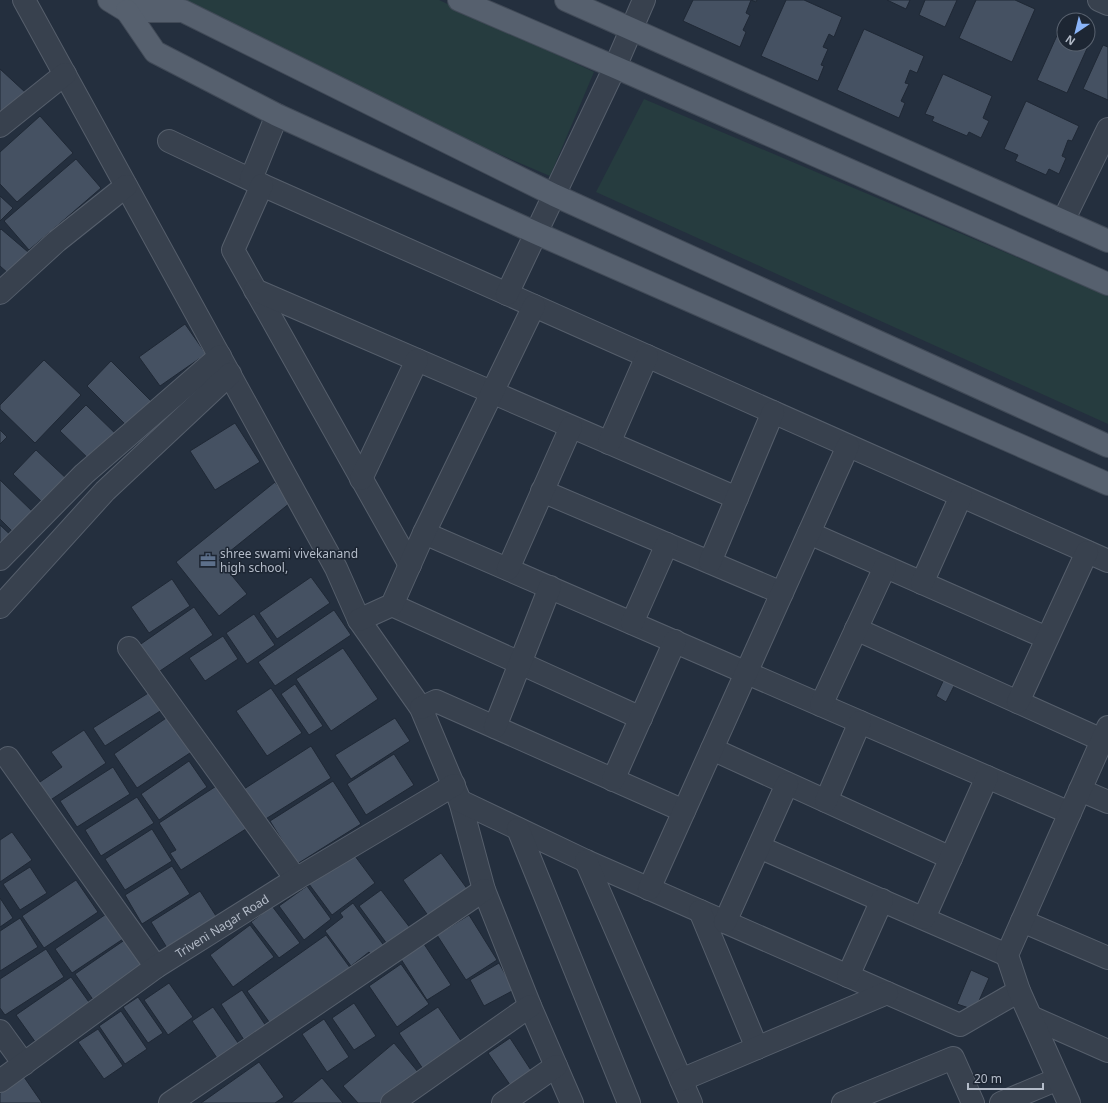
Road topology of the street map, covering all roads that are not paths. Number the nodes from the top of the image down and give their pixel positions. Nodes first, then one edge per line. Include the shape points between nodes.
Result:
1 (24, 0) edge
2 (459, 0) edge
3 (566, 0) edge
4 (644, 0) edge
5 (1099, 0) edge
6 (1108, 4) edge
7 (589, 5) edge
8 (118, 6) edge
9 (632, 29) junction
10 (615, 67) junction
11 (65, 74) junction
12 (277, 115) junction
13 (0, 126) edge
14 (1108, 129) edge
15 (169, 141) dead end
16 (256, 182) junction
17 (126, 186) junction
18 (554, 195) junction
19 (1063, 221) junction
20 (536, 233) junction
21 (1108, 241) edge
22 (1108, 284) edge
23 (255, 290) junction
24 (0, 293) edge
25 (507, 294) junction
26 (534, 306) junction
27 (647, 356) junction
28 (417, 360) junction
29 (225, 365) junction
30 (492, 392) junction
31 (773, 412) junction
32 (571, 427) junction
33 (609, 443) junction
34 (848, 446) junction
35 (1108, 446) edge
36 (361, 479) junction
37 (1108, 484) edge
38 (542, 491) junction
39 (962, 496) junction
40 (737, 498) junction
41 (424, 533) junction
42 (809, 534) junction
43 (667, 544) junction
44 (1087, 552) junction
45 (0, 559) edge
46 (1108, 561) edge
47 (710, 562) junction
48 (410, 565) junction
49 (885, 567) junction
50 (508, 569) junction
51 (922, 583) junction
52 (550, 588) junction
53 (782, 593) junction
54 (392, 605) junction
55 (0, 607) edge
56 (359, 620) junction
57 (632, 622) junction
58 (856, 629) junction
59 (1047, 638) junction
60 (675, 642) junction
61 (129, 648) dead end
62 (520, 663) junction
63 (746, 672) junction
64 (1018, 702) junction
65 (821, 705) junction
66 (421, 708) junction
67 (641, 718) junction
68 (860, 722) junction
69 (495, 727) junction
70 (1105, 733) edge
71 (712, 749) junction
72 (8, 758) dead end
73 (987, 777) junction
74 (613, 780) junction
75 (787, 784) junction
76 (1080, 790) junction
77 (457, 793) junction
78 (826, 801) junction
79 (1108, 802) edge
80 (684, 811) junction
81 (1070, 813) junction
82 (518, 829) junction
83 (759, 847) junction
84 (951, 858) junction
85 (586, 861) junction
86 (296, 879) junction
87 (649, 889) junction
88 (484, 890) junction
89 (882, 900) junction
90 (700, 912) junction
91 (924, 918) junction
92 (1022, 921) junction
93 (725, 922) junction
94 (1007, 955) junction
95 (1107, 955) edge
96 (156, 967) junction
97 (848, 976) junction
98 (1019, 991) junction
99 (887, 993) junction
100 (530, 1006) junction
101 (1031, 1017) junction
102 (0, 1031) edge
103 (757, 1048) junction
104 (1108, 1051) edge
105 (24, 1064) junction
106 (556, 1066) junction
107 (1058, 1079) junction
108 (681, 1080) junction
109 (0, 1081) edge
110 (170, 1103) edge
111 (392, 1103) edge
112 (503, 1103) edge
113 (572, 1103) edge
114 (629, 1103) edge
115 (691, 1103) edge
116 (843, 1103) edge
117 (973, 1103) edge
118 (1002, 1103) edge
119 (1068, 1103) edge

1 - 11 street
2 - 10 main road
3 - 7 main road
4 - 9 street
5 - 6 street
7 - 9 main road
8 - 12 main road via 155,52
8 - 18 main road via 183,11
9 - 10 street
9 - 19 main road
10 - 18 street
10 - 22 main road
11 - 13 street
11 - 17 street
12 - 16 street
12 - 20 main road
14 - 19 street
15 - 16 street
16 - 23 street via 232,250
16 - 25 street
17 - 24 street via 57,241
17 - 29 street
18 - 20 street
18 - 35 main road
19 - 21 main road
20 - 25 street
20 - 37 main road
23 - 28 street
23 - 36 street
25 - 26 street
26 - 27 street
26 - 30 street
27 - 31 street
27 - 33 street
28 - 30 street
28 - 36 street
29 - 45 street via 84,474
29 - 55 street via 105,491
29 - 56 street via 336,568
30 - 32 street
30 - 41 street
31 - 34 street
31 - 40 street
32 - 33 street
32 - 38 street
33 - 40 street
34 - 39 street
34 - 42 street
36 - 48 street
38 - 43 street
38 - 50 street
39 - 44 street
39 - 51 street
40 - 47 street
41 - 48 street
41 - 50 street
42 - 49 street
42 - 53 street
43 - 47 street
43 - 57 street
44 - 46 street
44 - 59 street
47 - 53 street
48 - 54 street
49 - 51 street
49 - 58 street
50 - 52 street
51 - 59 street
52 - 57 street
52 - 62 street
53 - 63 street
54 - 56 street
54 - 62 street
56 - 66 street
57 - 60 street
58 - 64 street
58 - 65 street
59 - 64 street
60 - 63 street
60 - 67 street
61 - 86 street
62 - 67 street
62 - 69 street
63 - 65 street
63 - 71 street
64 - 70 street
65 - 68 street
66 - 69 street via 436,701
66 - 77 street
67 - 74 street
68 - 73 street
68 - 78 street
69 - 74 street
70 - 76 street
71 - 75 street
71 - 80 street
72 - 96 street
73 - 81 street
73 - 84 street
74 - 80 street
75 - 78 street
75 - 83 street
76 - 79 street
76 - 81 street
77 - 82 street
77 - 86 street, Triveni Nagar Road
77 - 88 street
78 - 84 street
80 - 87 street
81 - 92 street
82 - 85 street
82 - 114 street
83 - 89 street
83 - 93 street
84 - 91 street
85 - 87 street
85 - 108 street
86 - 96 street, Triveni Nagar Road
87 - 90 street
88 - 100 street
88 - 110 street
89 - 91 street
89 - 97 street
90 - 93 street
90 - 103 street
91 - 94 street
92 - 94 street
92 - 95 street
93 - 97 street
94 - 98 street
96 - 105 street, Triveni Nagar Road
97 - 99 street
98 - 99 street via 960,1025
98 - 101 street
99 - 103 street
100 - 106 street
100 - 111 street
101 - 104 street
101 - 107 street
102 - 105 street
103 - 108 street
105 - 109 street, Triveni Nagar Road
106 - 112 street
106 - 113 street
107 - 118 street
107 - 119 street
108 - 115 street
116 - 117 street via 953,1058

